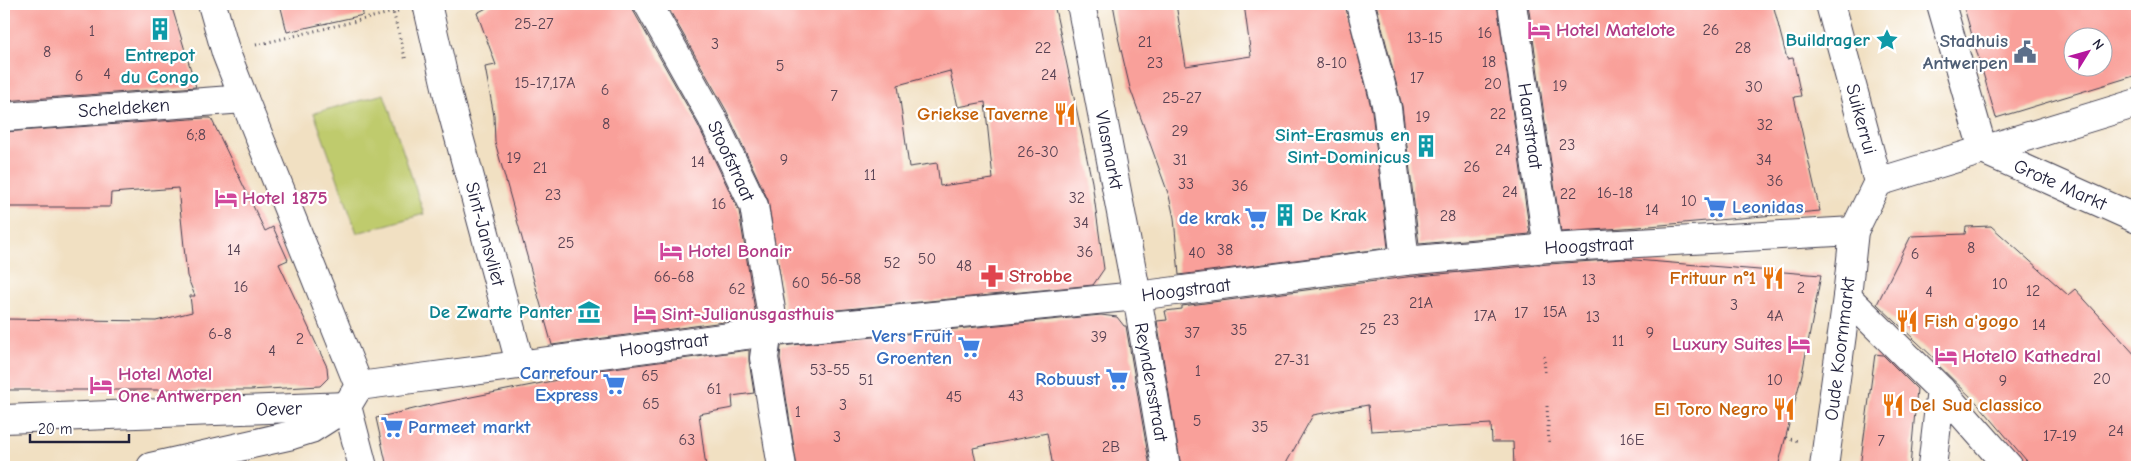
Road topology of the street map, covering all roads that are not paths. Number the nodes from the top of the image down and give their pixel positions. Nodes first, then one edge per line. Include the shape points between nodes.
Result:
1 (212, 4) edge
2 (427, 4) edge
3 (648, 4) edge
4 (1081, 4) edge
5 (1360, 4) edge
6 (1512, 4) edge
7 (1941, 4) edge
8 (1834, 5) edge
9 (244, 99) junction
10 (2137, 103) edge
11 (4, 117) edge
12 (1983, 150) junction
13 (1878, 182) junction
14 (2137, 219) edge
15 (1854, 231) junction
16 (1548, 248) junction
17 (1404, 261) junction
18 (1137, 296) junction
19 (1847, 297) junction
20 (768, 332) junction
21 (520, 363) junction
22 (1941, 390) junction
23 (353, 396) junction
24 (4, 419) edge
25 (151, 467) edge
26 (363, 467) edge
27 (782, 467) edge
28 (1166, 467) edge
29 (1824, 467) edge
30 (1932, 467) edge
31 (2009, 467) edge

1 - 9 street
2 - 21 street, Sint-Jansvliet via 449,100
3 - 20 street, Stoofstraat via 712,118 754,206 771,310
4 - 18 street, Vlasmarkt
5 - 17 street via 1387,108
6 - 16 street, Haarstraat
7 - 12 street
8 - 13 street, Suikerrui
9 - 11 street, Scheldeken
9 - 23 street
10 - 12 street, Grote Markt
12 - 13 street, Grote Markt
12 - 14 street, Grote Markt
13 - 15 street
15 - 16 street, Hoogstraat
15 - 19 street, Oude Koornmarkt
16 - 17 street, Hoogstraat
17 - 18 street, Hoogstraat
18 - 20 street, Hoogstraat
18 - 28 street, Reyndersstraat
19 - 22 street
19 - 29 street, Oude Koornmarkt
20 - 21 street, Hoogstraat
20 - 27 street, Stoofstraat via 764,358
21 - 23 street
22 - 30 street
22 - 31 street
23 - 24 street, Oever
23 - 25 street, Oever via 310,429
23 - 26 street

